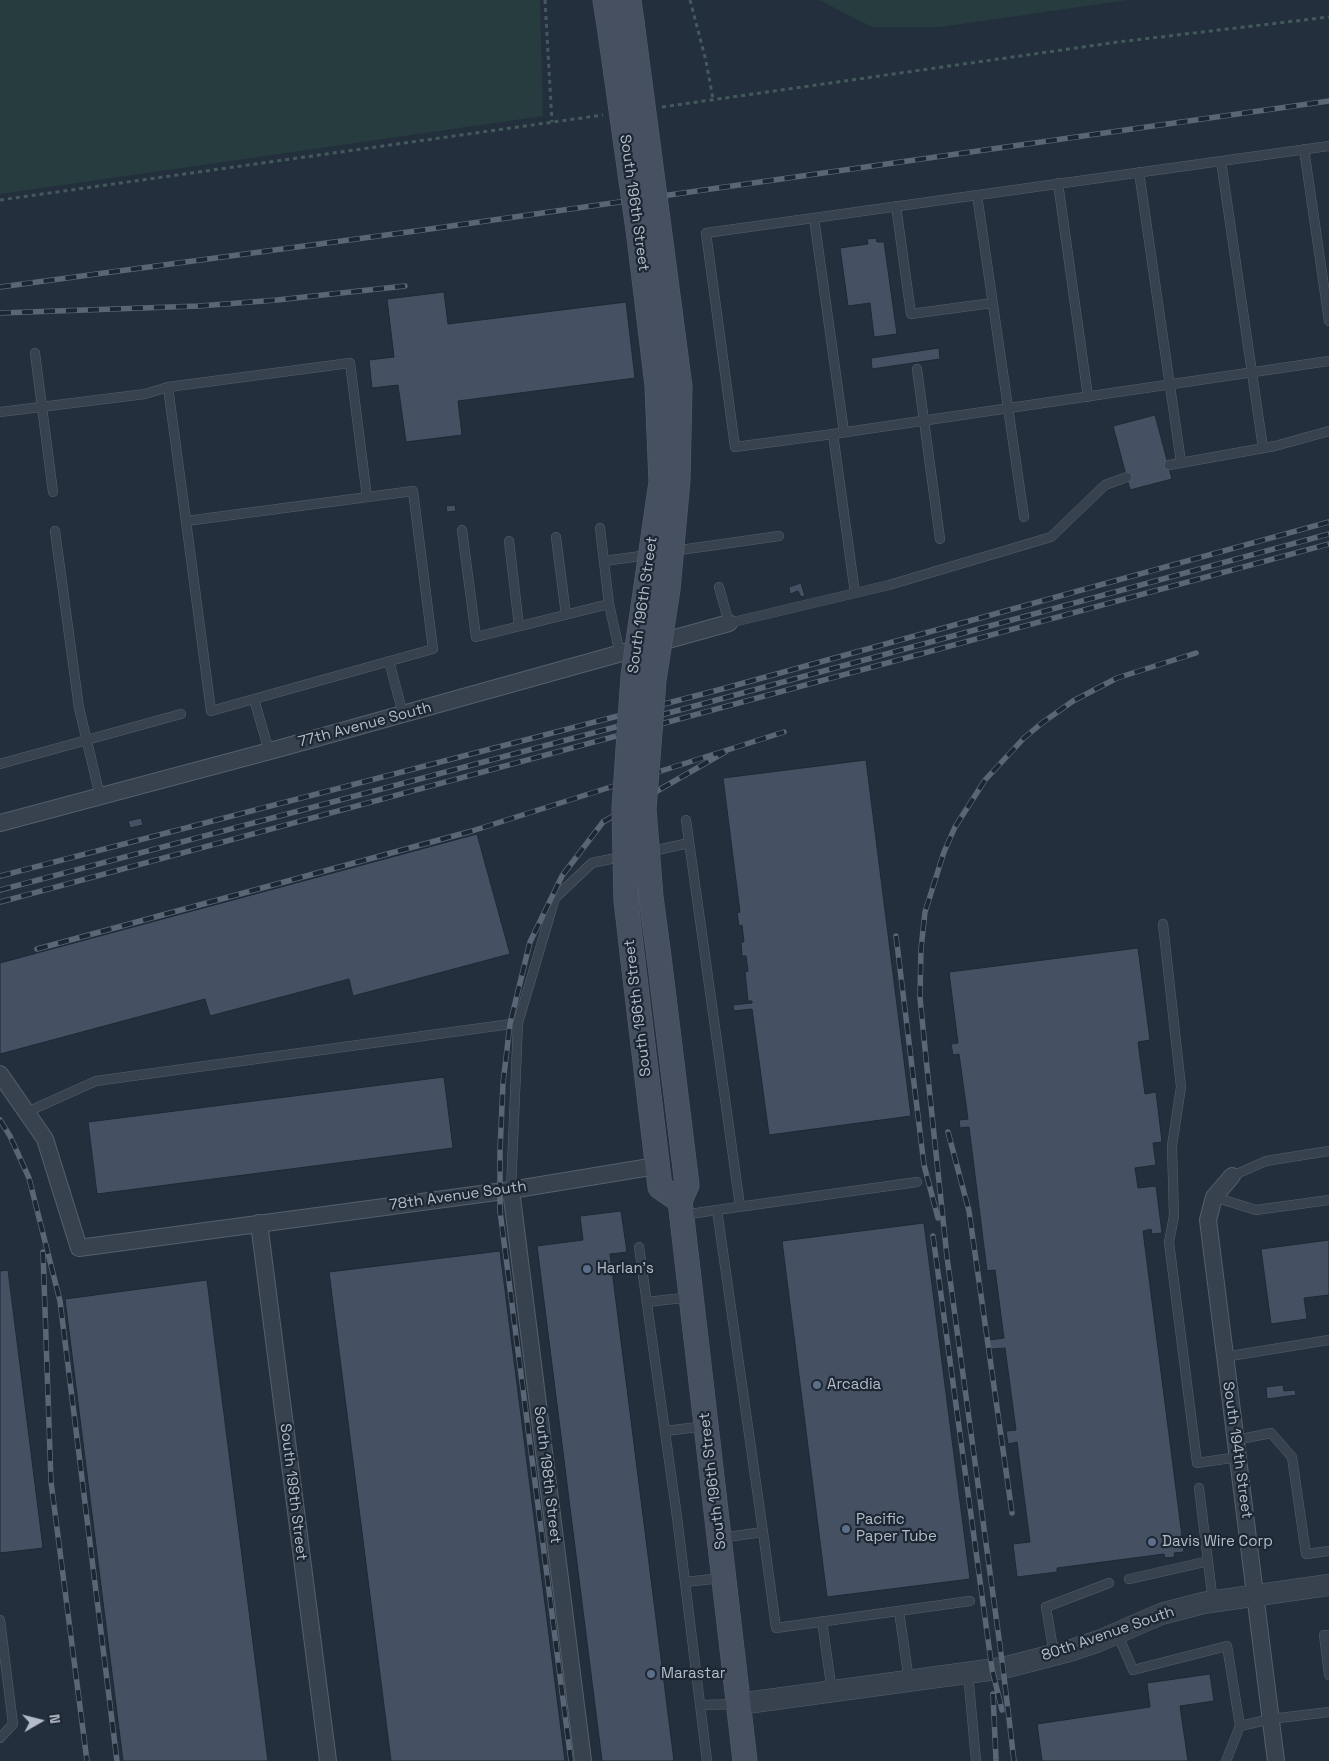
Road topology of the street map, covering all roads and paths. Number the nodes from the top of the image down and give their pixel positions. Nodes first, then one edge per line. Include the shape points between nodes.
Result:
1 (545, 0) edge
2 (605, 0) edge
3 (690, 0) edge
4 (631, 11) edge
5 (1329, 17) edge
6 (714, 99) junction
7 (656, 107) dead end
8 (609, 114) dead end
9 (552, 122) junction
10 (1329, 146) edge
11 (1304, 149) junction
12 (1221, 161) junction
13 (1139, 172) junction
14 (1058, 184) junction
15 (977, 195) junction
16 (0, 200) edge
17 (896, 206) junction
18 (814, 218) junction
19 (992, 303) junction
20 (1329, 321) edge
21 (35, 353) dead end
22 (1329, 361) edge
23 (917, 369) dead end
24 (1252, 373) junction
25 (1169, 385) junction
26 (168, 387) junction
27 (1088, 397) junction
28 (42, 407) junction
29 (1008, 408) junction
30 (0, 412) edge
31 (924, 420) junction
32 (1329, 431) edge
33 (844, 432) junction
34 (833, 434) junction
35 (1263, 448) junction
36 (1181, 462) junction
37 (1169, 465) dead end
38 (1126, 477) dead end
39 (53, 492) dead end
40 (367, 497) junction
41 (1024, 517) dead end
42 (186, 521) junction
43 (600, 528) dead end
44 (462, 530) dead end
45 (55, 531) dead end
46 (779, 536) dead end
47 (556, 537) dead end
48 (940, 538) dead end
49 (508, 540) dead end
50 (604, 561) junction
51 (719, 586) dead end
52 (855, 593) junction
53 (609, 604) junction
54 (566, 615) junction
55 (729, 623) junction
56 (519, 626) junction
57 (620, 654) junction
58 (389, 661) junction
59 (254, 699) junction
60 (181, 714) dead end
61 (403, 714) junction
62 (87, 740) junction
63 (268, 751) junction
64 (0, 764) edge
65 (100, 796) junction
66 (686, 820) dead end
67 (0, 823) edge
68 (689, 843) junction
69 (640, 853) dead end
70 (631, 855) dead end
71 (1163, 924) dead end
72 (518, 1023) junction
73 (0, 1074) edge
74 (27, 1112) junction
75 (1329, 1151) edge
76 (656, 1166) junction
77 (1232, 1176) joint
78 (917, 1182) dead end
79 (511, 1190) junction
80 (1214, 1197) junction
81 (1329, 1200) edge
82 (740, 1206) junction
83 (681, 1208) junction
84 (717, 1210) junction
85 (259, 1223) junction
86 (639, 1246) dead end
87 (692, 1297) junction
88 (647, 1302) junction
89 (1329, 1340) edge
90 (1224, 1357) junction
91 (707, 1426) junction
92 (665, 1431) junction
93 (1236, 1440) junction
94 (1238, 1457) junction
95 (1199, 1488) dead end
96 (763, 1532) junction
97 (720, 1538) junction
98 (1329, 1551) edge
99 (1208, 1561) junction
100 (724, 1577) junction
101 (1129, 1579) dead end
102 (685, 1582) junction
103 (1109, 1583) dead end
104 (1329, 1585) edge
105 (1256, 1594) junction
106 (970, 1601) dead end
107 (1213, 1602) junction
108 (899, 1611) junction
109 (0, 1620) edge
110 (822, 1621) junction
111 (1117, 1633) junction
112 (1329, 1634) edge
113 (1054, 1654) junction
114 (968, 1673) junction
115 (1329, 1675) edge
116 (909, 1682) junction
117 (832, 1692) junction
118 (740, 1704) junction
119 (701, 1705) junction
120 (1329, 1712) edge
121 (1271, 1719) junction
122 (1240, 1726) junction
123 (0, 1738) edge
124 (328, 1761) edge
125 (583, 1761) edge
126 (707, 1761) edge
127 (745, 1761) edge
128 (976, 1761) edge
129 (1226, 1761) edge
130 (1276, 1761) edge

1 - 9 path
2 - 76 main road, South 196th Street, bridge via 657,386 660,482 633,676 624,808 626,900
3 - 6 path
4 - 83 main road, South 196th Street, bridge via 680,387 678,480 668,589 654,680 644,809 651,897 687,1185
5 - 6 path via 1118,42
6 - 7 path
8 - 9 path
9 - 16 path
10 - 11 lane
11 - 12 lane
11 - 20 lane
12 - 13 lane
12 - 24 lane
13 - 14 lane
13 - 25 lane
14 - 15 lane
14 - 27 lane
15 - 17 lane
15 - 19 lane
17 - 18 lane
17 - 19 lane via 911,314
18 - 33 lane
18 - 34 lane via 706,233 735,447
19 - 29 lane
21 - 28 lane
22 - 24 lane
23 - 31 lane
24 - 25 lane
24 - 35 lane
25 - 27 lane
25 - 36 lane
26 - 28 lane via 145,394
26 - 40 lane via 350,363
26 - 42 lane
27 - 29 lane
28 - 30 lane
28 - 39 lane
29 - 31 lane
29 - 41 lane
31 - 33 lane
31 - 48 lane
32 - 35 lane
33 - 34 lane
34 - 52 lane
35 - 36 lane
36 - 37 lane
38 - 52 lane via 1105,485 1051,537
40 - 42 lane
40 - 58 lane via 413,491 416,511 433,649
42 - 59 lane via 211,711
43 - 50 lane
44 - 56 lane via 476,637
45 - 62 lane via 79,708
46 - 50 lane
47 - 54 lane
49 - 56 lane
50 - 53 lane
51 - 55 lane
52 - 55 lane
53 - 54 lane
53 - 57 lane
54 - 56 lane
55 - 57 street, 77th Avenue South
57 - 61 street, 77th Avenue South
58 - 59 lane
58 - 61 lane
59 - 63 lane
60 - 62 lane
61 - 63 street, 77th Avenue South
62 - 64 lane
62 - 65 lane
63 - 65 street, 77th Avenue South
65 - 67 street, 77th Avenue South
66 - 68 lane
68 - 69 lane
68 - 82 lane
70 - 72 lane via 592,863 555,898
71 - 94 lane via 1181,1088 1172,1146 1174,1216 1169,1242 1197,1463
72 - 74 lane via 96,1081
72 - 79 lane
73 - 74 street
74 - 85 street, 78th Avenue South via 45,1139 79,1248
75 - 77 lane via 1266,1161
76 - 79 street, 78th Avenue South
76 - 83 main road, South 196th Street via 660,1187
77 - 80 street, South 194th Street
78 - 82 lane
79 - 85 street, 78th Avenue South
79 - 125 street, South 198th Street
80 - 81 lane via 1256,1210
80 - 90 street, South 194th Street via 1208,1220
82 - 84 lane
83 - 84 lane
83 - 87 main road, South 196th Street
84 - 96 lane
85 - 124 street, South 199th Street
86 - 88 lane
87 - 88 lane
87 - 91 main road, South 196th Street
88 - 92 lane
89 - 90 lane
90 - 93 street, South 194th Street
91 - 92 lane
91 - 97 main road, South 196th Street
92 - 102 lane
93 - 94 street, South 194th Street
93 - 98 lane via 1271,1434 1292,1457 1306,1554
94 - 105 street, South 194th Street
95 - 99 lane
96 - 97 lane
96 - 110 lane via 776,1628
97 - 100 main road, South 196th Street
99 - 101 lane
99 - 107 lane
100 - 102 lane
100 - 118 main road, South 196th Street
102 - 119 lane
103 - 113 lane via 1046,1607
104 - 105 street, 80th Avenue South
105 - 107 street, 80th Avenue South
105 - 121 street, South 194th Street
106 - 108 lane
107 - 111 street, 80th Avenue South via 1161,1614
108 - 110 lane
108 - 116 lane
109 - 123 lane via 13,1724
110 - 117 lane
111 - 113 street, 80th Avenue South
111 - 122 lane via 1133,1670 1227,1646
112 - 115 lane via 1324,1635
113 - 114 street, 80th Avenue South via 1003,1668
114 - 116 street, 80th Avenue South
114 - 128 lane
116 - 117 street, 80th Avenue South
117 - 118 street, 80th Avenue South
118 - 119 lane
118 - 127 main road, South 196th Street
119 - 126 lane
120 - 121 lane
121 - 122 lane
121 - 130 street, South 194th Street
122 - 129 lane

